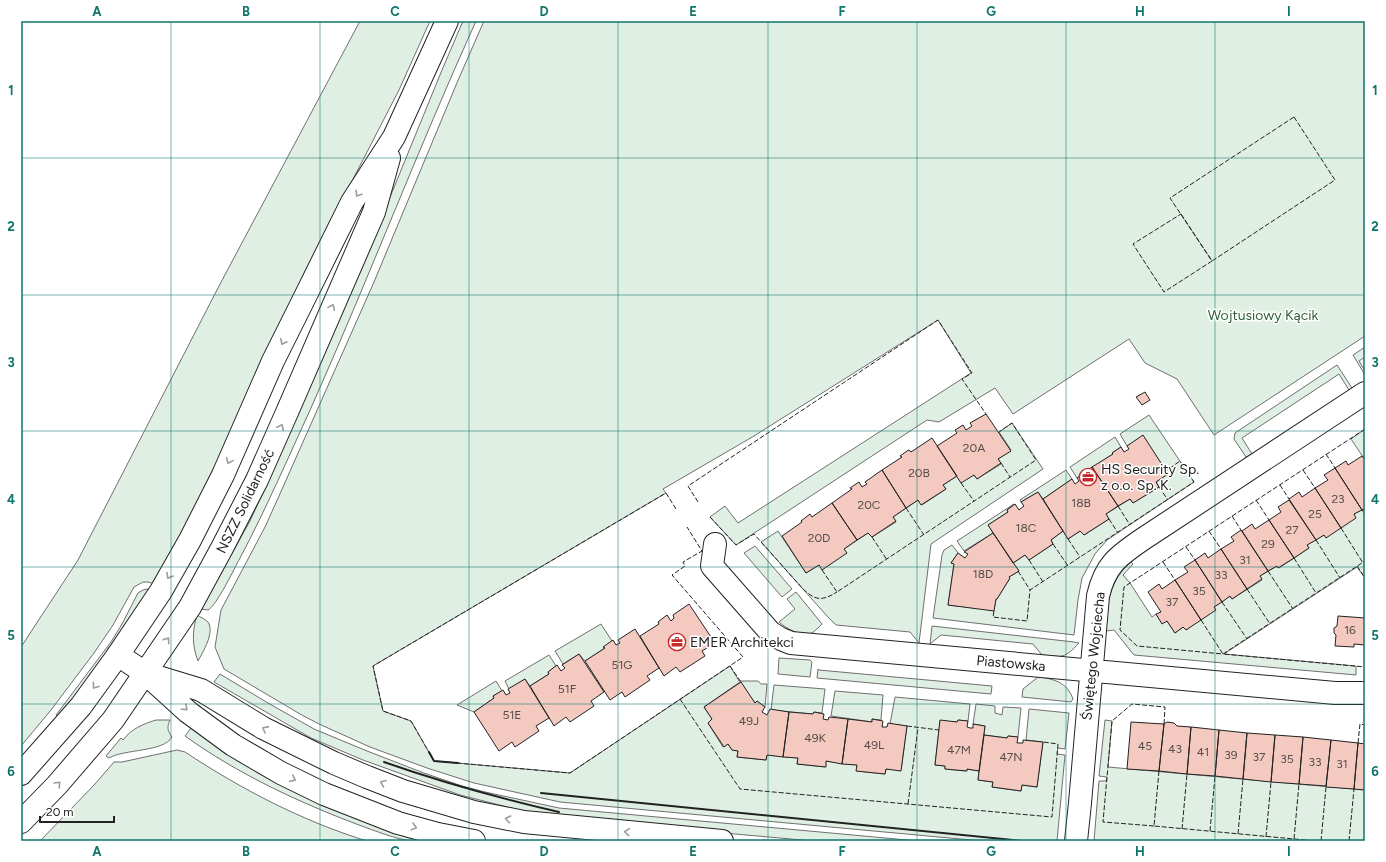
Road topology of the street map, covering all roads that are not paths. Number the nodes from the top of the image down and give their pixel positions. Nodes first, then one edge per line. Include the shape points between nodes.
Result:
1 (448, 21) edge
2 (394, 137) junction
3 (1365, 393) edge
4 (715, 544) dead end
5 (118, 655) junction
6 (1091, 671) junction
7 (145, 673) junction
8 (1365, 693) edge
9 (21, 774) edge
10 (21, 822) edge
11 (546, 833) edge
12 (474, 841) edge
13 (722, 841) edge
14 (1076, 841) edge

1 - 2 street, NSZZ Solidarność
2 -> 5 street, NSZZ Solidarność via 349,209 273,362 223,475 190,540
7 -> 2 street, NSZZ Solidarność via 190,607 256,480 374,212
3 - 6 street, Świętego Wojciecha via 1116,559 1101,582
4 - 6 street, Piastowska via 712,566 770,632 791,643
5 - 7 street
5 -> 9 street, NSZZ Solidarność via 81,706
6 - 8 street, Piastowska via 1335,693
6 - 14 street, Świętego Wojciecha
10 -> 7 street, NSZZ Solidarność via 113,720
11 -> 7 street via 524,822 474,812 374,780 263,728 201,690
7 -> 12 street via 188,712 233,746 281,774 398,823
13 -> 11 street

